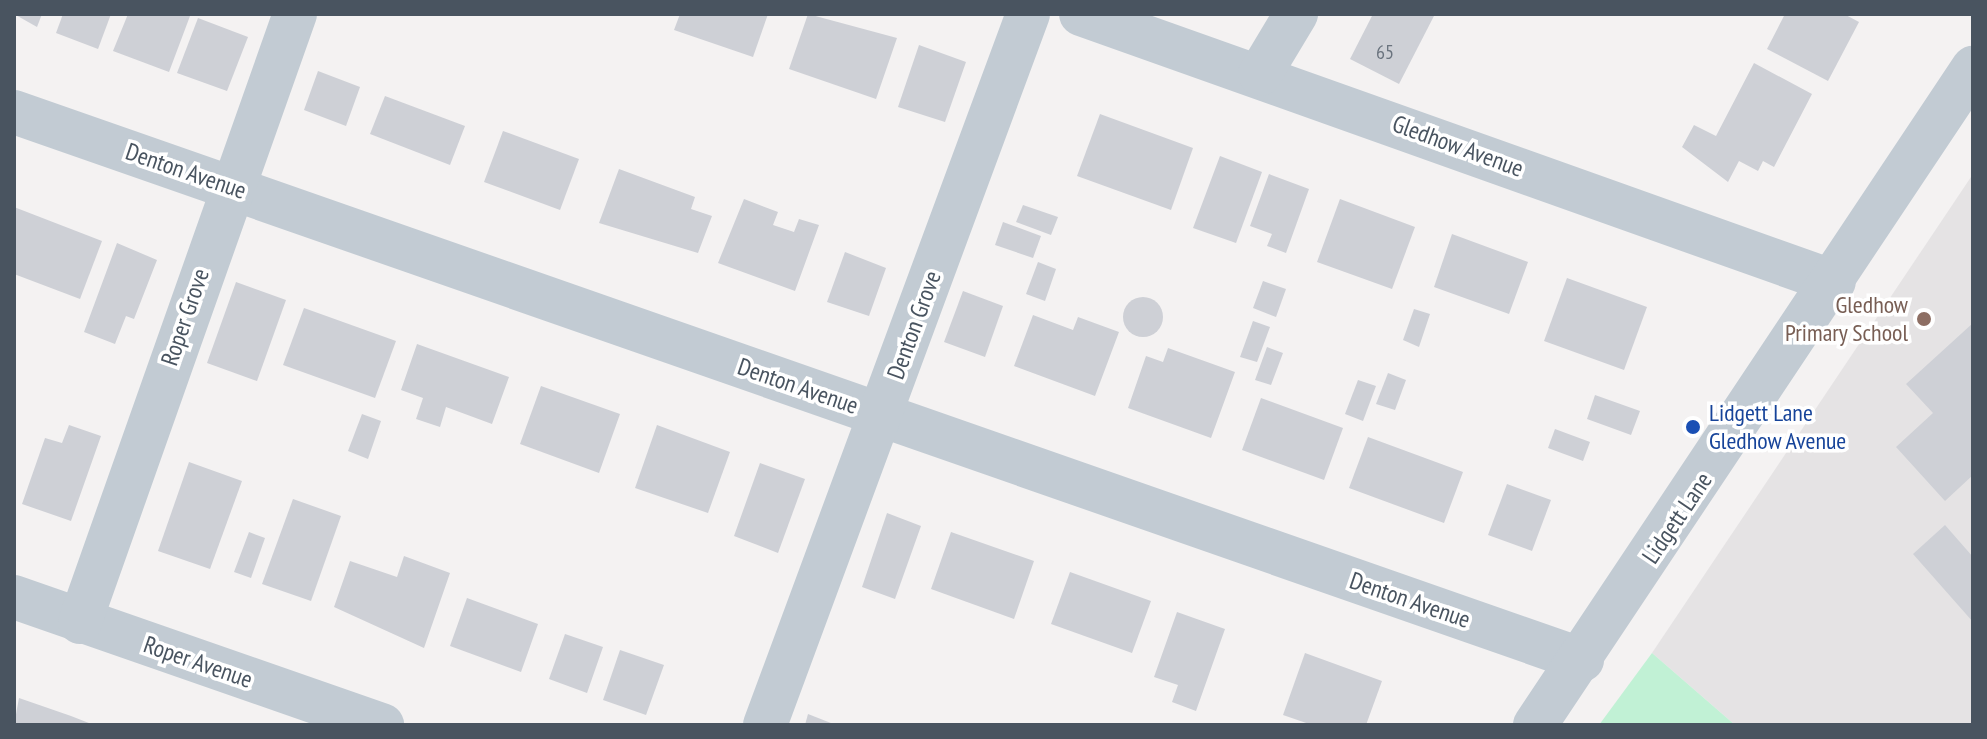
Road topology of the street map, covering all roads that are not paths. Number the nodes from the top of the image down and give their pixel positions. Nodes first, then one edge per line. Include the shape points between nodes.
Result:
1 (295, 14) edge
2 (1028, 14) edge
3 (1081, 14) edge
4 (1296, 14) edge
5 (1973, 68) edge
6 (1260, 74) junction
7 (14, 112) edge
8 (230, 186) junction
9 (1834, 282) junction
10 (881, 415) junction
11 (14, 597) edge
12 (80, 622) junction
13 (1582, 660) junction
14 (364, 722) edge
15 (765, 725) edge
16 (1535, 725) edge

1 - 8 street, Roper Grove
2 - 10 street, Denton Grove
3 - 6 street, Gledhow Avenue
4 - 6 street
5 - 9 street, Lidgett Lane
6 - 9 street, Gledhow Avenue
7 - 8 street, Denton Avenue
8 - 10 street, Denton Avenue
8 - 12 street, Roper Grove
9 - 13 street, Lidgett Lane
10 - 13 street, Denton Avenue
10 - 15 street, Denton Grove
11 - 12 street, Roper Avenue
12 - 14 street, Roper Avenue
13 - 16 street, Lidgett Lane

